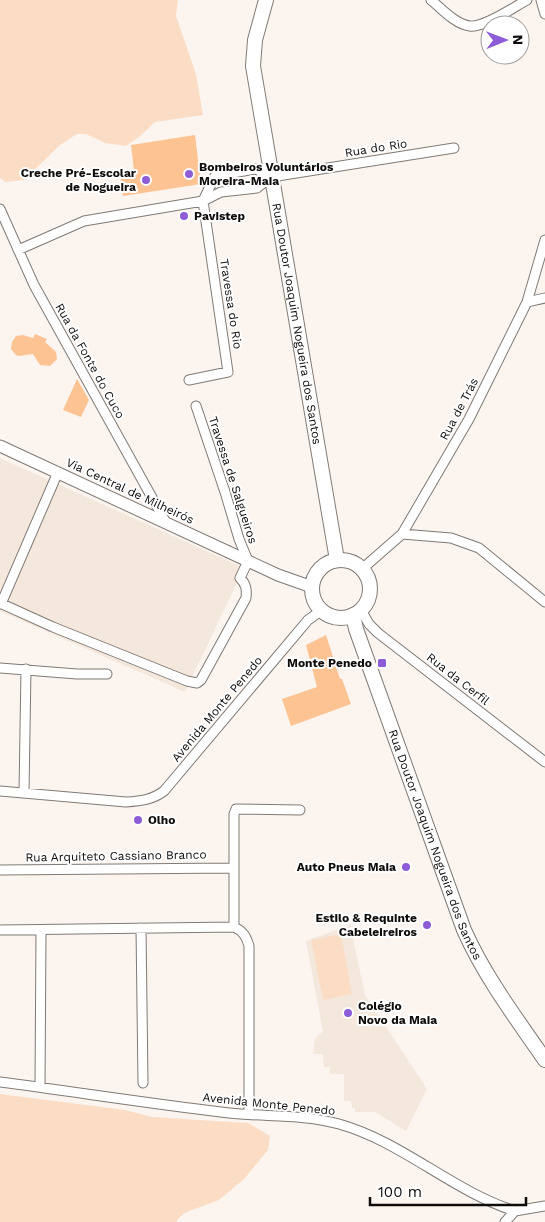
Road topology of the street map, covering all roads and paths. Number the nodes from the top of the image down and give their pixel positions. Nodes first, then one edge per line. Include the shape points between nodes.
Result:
1 (266, 0) edge
2 (431, 0) edge
3 (527, 0) edge
4 (541, 0) edge
5 (545, 14) edge
6 (454, 148) dead end
7 (271, 177) junction
8 (202, 201) junction
9 (0, 209) edge
10 (545, 240) edge
11 (18, 250) junction
12 (545, 298) edge
13 (527, 302) junction
14 (189, 380) dead end
15 (196, 406) dead end
16 (0, 446) edge
17 (58, 472) junction
18 (164, 521) junction
19 (402, 534) junction
20 (337, 560) junction
21 (248, 561) junction
22 (362, 569) junction
23 (312, 587) junction
24 (545, 602) edge
25 (0, 604) edge
26 (322, 610) junction
27 (357, 612) junction
28 (0, 668) edge
29 (26, 670) junction
30 (106, 674) dead end
31 (545, 762) edge
32 (0, 791) edge
33 (24, 793) junction
34 (300, 810) dead end
35 (233, 868) junction
36 (0, 870) edge
37 (234, 927) junction
38 (141, 928) junction
39 (0, 930) edge
40 (41, 930) junction
41 (545, 1060) edge
42 (0, 1082) edge
43 (143, 1083) dead end
44 (40, 1087) junction
45 (249, 1114) junction
46 (545, 1206) edge
47 (515, 1211) junction
48 (505, 1222) edge

1 - 7 main road, Rua Doutor Joaquim Nogueira dos Santos via 255,40 253,66
2 - 3 street via 455,20 471,26 483,24
4 - 5 street
6 - 7 street, Rua do Rio
7 - 8 street, Rua do Rio via 257,188 221,192
7 - 8 street, Rua do Rio via 256,169 215,176
7 - 20 main road, Rua Doutor Joaquim Nogueira dos Santos
8 - 11 street, Rua do Rio via 84,221
8 - 14 street, Travessa do Rio via 228,372
9 - 11 street, Rua da Fonte do Cuco
10 - 13 street, Rua de Trás
11 - 18 street, Rua da Fonte do Cuco
12 - 13 street
13 - 19 street, Rua de Trás via 469,419
15 - 21 street, Travessa de Salgueiros
16 - 17 street, Via Central de Milheirós
17 - 18 street, Via Central de Milheirós
17 - 25 street
18 - 21 street, Via Central de Milheirós
19 - 22 street, Rua de Trás
19 - 24 street via 450,538 479,548
20 - 22 main road via 351,562
20 - 23 main road via 317,572
21 - 23 street, Via Central de Milheirós
21 - 25 street via 240,578 245,583 246,598 197,683
22 - 27 main road via 369,580 370,593
23 - 26 main road via 314,600
26 - 27 main road via 340,618
26 - 33 street, Avenida Monte Penedo via 308,620 164,792 155,798 126,802
27 - 31 street, Rua da Cerfil via 378,633
27 - 41 main road, Rua Doutor Joaquim Nogueira dos Santos via 358,636 464,930 489,978
28 - 29 street
29 - 30 street
29 - 33 street
32 - 33 street, Avenida Monte Penedo
34 - 35 street via 236,808
35 - 36 street, Rua Arquiteto Cassiano Branco
35 - 37 street
37 - 38 street
37 - 45 street via 246,936 249,946
38 - 40 street
38 - 43 street
39 - 40 street
40 - 44 street
42 - 44 street, Avenida Monte Penedo
44 - 45 street, Avenida Monte Penedo
45 - 47 street, Avenida Monte Penedo via 311,1119 357,1130 381,1140 493,1204
46 - 47 street
47 - 48 street

